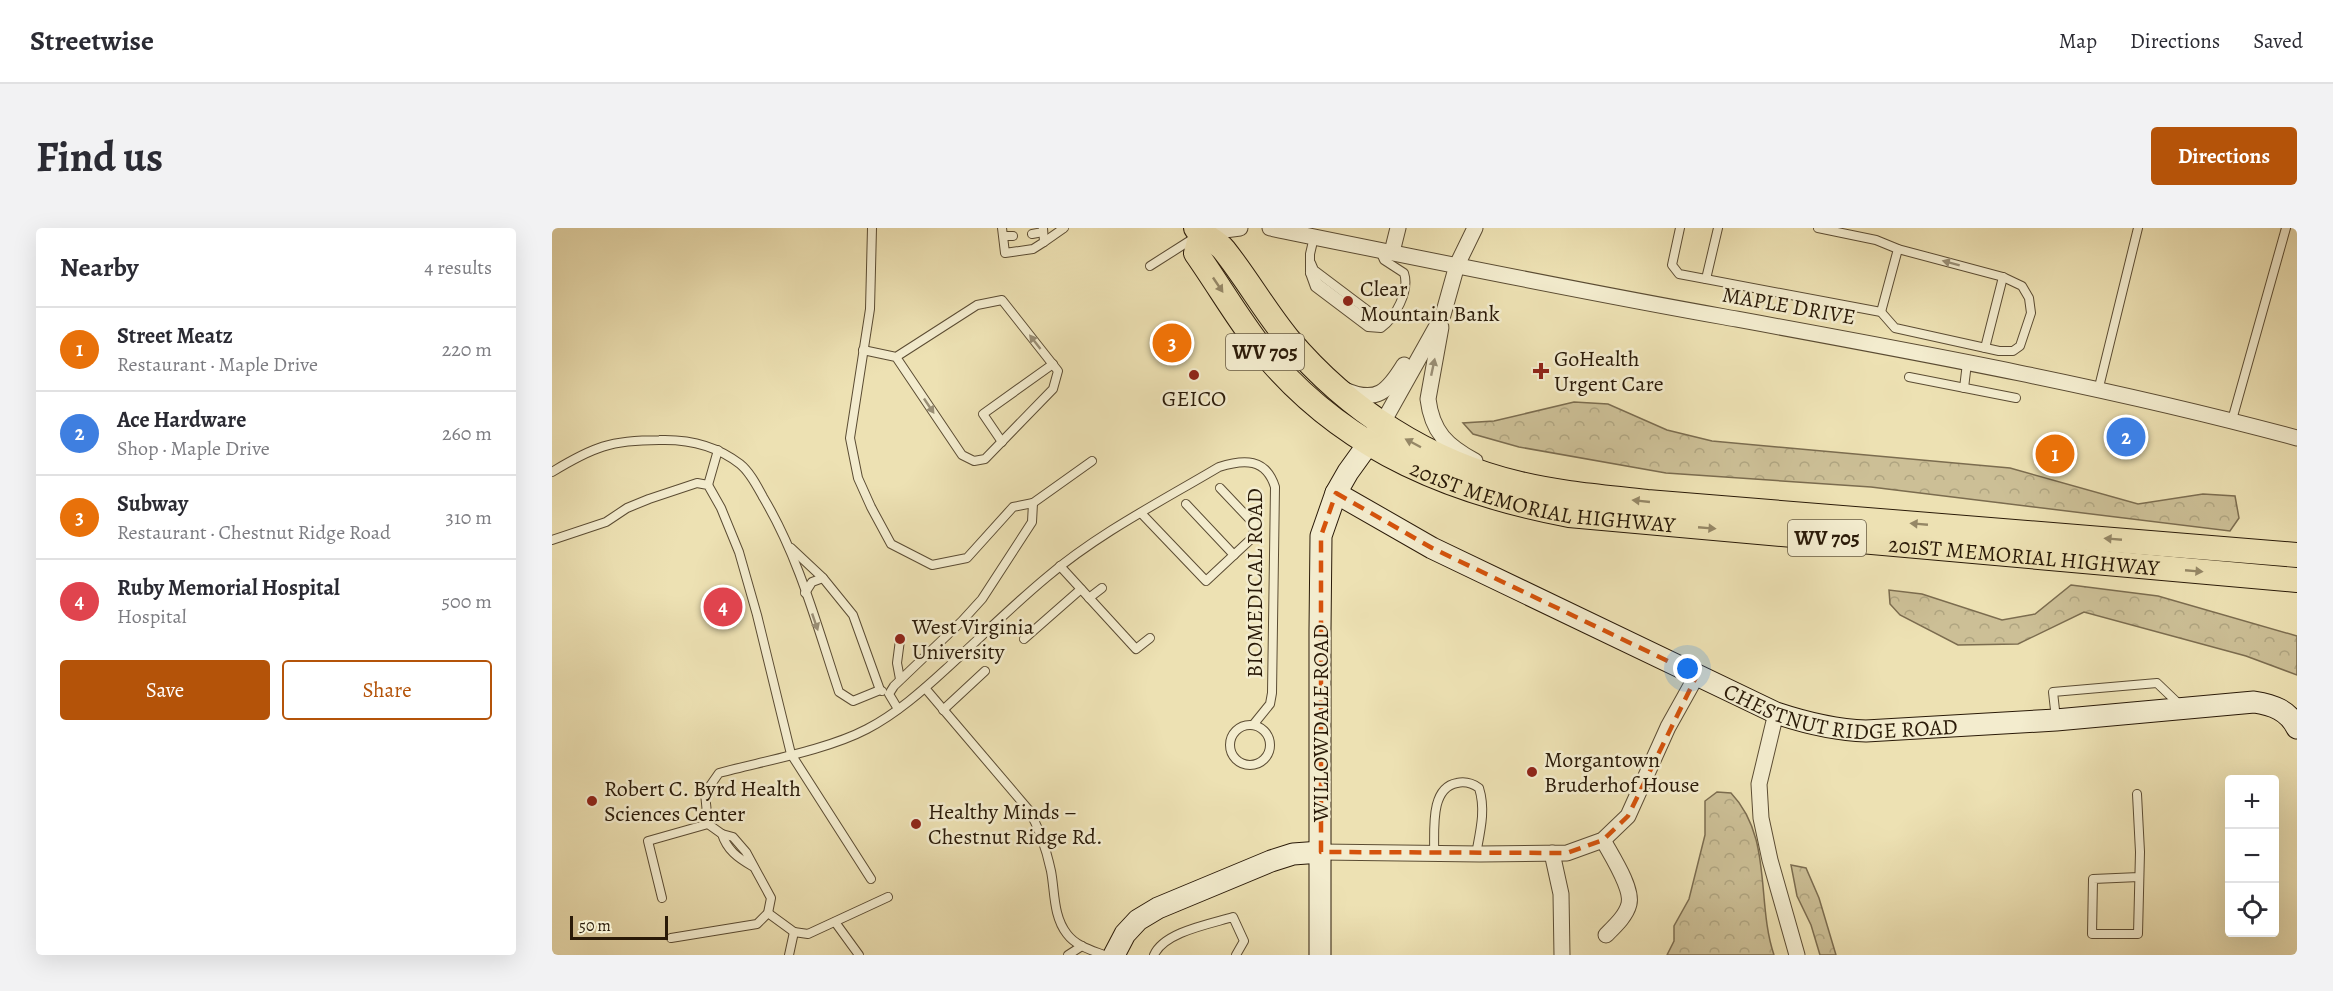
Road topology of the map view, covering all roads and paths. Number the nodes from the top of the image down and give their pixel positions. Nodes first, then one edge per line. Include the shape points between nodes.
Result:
1 (872, 228) edge
2 (1064, 228) edge
3 (1240, 228) edge
4 (1270, 228) edge
5 (1398, 228) edge
6 (1475, 228) edge
7 (1680, 228) edge
8 (1718, 228) edge
9 (1818, 228) edge
10 (2138, 228) edge
11 (2286, 228) edge
12 (1043, 230) edge
13 (1198, 231) edge
14 (1003, 232) edge
15 (1032, 234) dead end
16 (1013, 236) dead end
17 (1314, 237) junction
18 (1044, 242) junction
19 (1898, 249) junction
20 (1385, 251) junction
21 (1310, 262) junction
22 (1458, 265) junction
23 (1150, 266) dead end
24 (2003, 277) junction
25 (1706, 279) junction
26 (1881, 312) junction
27 (1443, 315) junction
28 (1389, 321) junction
29 (1985, 348) junction
30 (863, 350) junction
31 (896, 357) junction
32 (1967, 363) junction
33 (1053, 364) junction
34 (1909, 377) dead end
35 (1334, 385) junction
36 (1964, 388) junction
37 (2098, 391) junction
38 (2016, 398) dead end
39 (2232, 420) junction
40 (1382, 424) junction
41 (2297, 438) edge
42 (1002, 442) junction
43 (1369, 444) junction
44 (718, 450) junction
45 (1092, 461) dead end
46 (552, 472) edge
47 (1518, 484) junction
48 (708, 485) junction
49 (1220, 488) dead end
50 (1336, 493) junction
51 (1033, 503) junction
52 (1186, 504) dead end
53 (1142, 513) junction
54 (552, 540) edge
55 (790, 547) junction
56 (1234, 555) junction
57 (2297, 555) edge
58 (1060, 566) junction
59 (823, 578) junction
60 (2297, 580) edge
61 (1102, 588) dead end
62 (1081, 589) junction
63 (806, 593) junction
64 (1089, 598) junction
65 (1150, 638) dead end
66 (1024, 639) dead end
67 (900, 640) dead end
68 (985, 671) dead end
69 (1697, 675) junction
70 (900, 680) junction
71 (925, 688) junction
72 (880, 690) junction
73 (889, 694) junction
74 (898, 709) junction
75 (943, 710) junction
76 (1776, 713) junction
77 (1254, 724) junction
78 (2297, 728) edge
79 (791, 754) junction
80 (2137, 794) dead end
81 (708, 824) junction
82 (1603, 840) junction
83 (1321, 852) junction
84 (1552, 853) junction
85 (1434, 854) junction
86 (1476, 854) junction
87 (2139, 878) junction
88 (871, 879) dead end
89 (888, 897) dead end
90 (662, 898) dead end
91 (768, 913) junction
92 (835, 922) junction
93 (794, 932) junction
94 (1606, 935) dead end
95 (671, 938) dead end
96 (1082, 946) junction
97 (789, 955) edge
98 (859, 955) edge
99 (1068, 955) edge
100 (1104, 955) edge
101 (1114, 955) edge
102 (1154, 955) edge
103 (1236, 955) edge
104 (1320, 955) edge
105 (1562, 955) edge
106 (1797, 955) edge

1 - 30 lane via 870,309
2 - 18 lane
3 - 13 street
4 - 17 street, MAPLE DRIVE
5 - 20 street
6 - 22 street
7 - 25 lane via 1672,265 1679,274
8 - 25 lane
9 - 19 lane via 1876,240
10 - 37 lane
11 - 39 lane
12 - 15 lane
12 - 18 lane
13 - 23 lane
13 - 35 main road, WV 705 via 1222,248 1288,339
13 -> 43 main road, WV 705 via 1197,253 1271,360 1308,399
14 - 16 lane
14 - 18 lane via 1005,253 1033,249
17 - 20 street, MAPLE DRIVE
17 - 21 lane
24 -> 19 lane
19 - 26 lane
20 - 22 street, MAPLE DRIVE
20 - 28 lane via 1384,260 1406,278 1403,294
21 - 28 lane via 1314,270
21 - 28 lane via 1310,273 1318,283 1370,322
22 - 27 street
22 - 32 street, MAPLE DRIVE
24 - 29 lane
24 - 29 lane via 2022,286 2031,313 2020,346 2013,351
25 - 26 lane
26 - 29 lane via 1895,328
27 - 35 street via 1383,392 1363,395
27 - 40 street
47 -> 27 street via 1459,452 1433,424 1428,399
30 - 31 lane
30 - 51 lane via 850,438 858,478 891,544 932,565 968,558 1013,507
33 -> 31 lane via 1002,300 977,305
31 -> 42 lane via 962,455 985,459
32 - 36 lane
32 - 37 street, MAPLE DRIVE
33 - 42 lane via 1058,371 1053,389
33 - 42 lane via 983,414
34 - 36 lane
35 - 40 main road, WV 705
36 - 38 lane
37 - 39 street, MAPLE DRIVE
39 - 41 street, MAPLE DRIVE
40 - 43 street
47 -> 40 main road, 201ST MEMORIAL HIGHWAY / WV 705 via 1438,456
43 - 50 street
43 -> 60 main road, 201ST MEMORIAL HIGHWAY / WV 705 via 1448,483 1569,515
44 - 46 lane via 672,440 626,440 596,448
44 - 48 lane
44 - 55 lane via 741,465 753,479
45 - 51 lane
57 -> 47 main road, 201ST MEMORIAL HIGHWAY / WV 705 via 1647,502
48 - 54 lane via 697,483 649,499 606,522
48 - 79 lane via 722,508 739,552
49 - 56 lane via 1257,526 1251,539
50 - 69 street, CHESTNUT RIDGE ROAD via 1432,548
50 - 83 street, WILLOWDALE ROAD via 1321,536
51 - 70 lane via 1032,522 981,599
52 - 56 lane
53 - 56 lane via 1206,581
53 - 58 lane, BIOMEDICAL ROAD
53 - 77 lane, BIOMEDICAL ROAD via 1234,462 1262,466 1271,474 1277,505 1272,693 1270,704
55 - 59 lane
55 - 63 lane
58 - 62 lane
58 - 71 lane, BIOMEDICAL ROAD
59 - 63 lane via 812,582
59 - 72 lane via 853,615
61 - 64 lane
62 - 64 lane
62 - 66 lane
63 -> 72 lane via 839,692 853,701
64 - 65 lane via 1136,649
67 - 70 lane
68 - 75 lane
69 - 76 street, CHESTNUT RIDGE ROAD
69 - 82 street via 1668,727 1628,816
70 - 73 lane
71 - 74 lane, BIOMEDICAL ROAD
71 - 75 lane
72 - 73 lane
73 - 74 lane
74 - 79 lane, BIOMEDICAL ROAD via 865,730
75 - 96 lane via 1028,809 1040,829 1056,912 1068,934
76 - 78 street, CHESTNUT RIDGE ROAD via 1818,726 1866,731 2056,720 2238,702 2270,704 2284,710
76 - 106 street via 1759,784 1761,818
77 - 77 lane via 1240,727 1232,737 1231,750 1251,765 1263,760 1270,749 1269,736
79 - 81 lane, BIOMEDICAL ROAD via 719,773 705,793
79 - 88 lane
80 - 87 lane
81 - 90 lane via 648,841
81 - 91 lane via 762,878 771,898
82 - 84 street via 1567,853
82 - 94 street via 1627,886 1630,903
83 - 85 street
83 - 101 street via 1271,861 1158,908 1125,933
83 - 104 street, WILLOWDALE ROAD
84 - 86 street
84 - 105 street via 1560,894
85 - 86 street
85 - 86 lane via 1436,803 1449,784 1467,782 1479,788 1481,795 1482,821
87 - 87 lane via 2138,934 2092,934 2093,879
89 - 92 lane
91 - 93 lane
91 - 95 lane via 757,924
92 - 93 lane via 808,934
92 - 98 lane
93 - 97 lane
96 - 99 lane
96 - 100 lane
102 - 103 lane via 1158,947 1177,934 1233,917 1244,941

